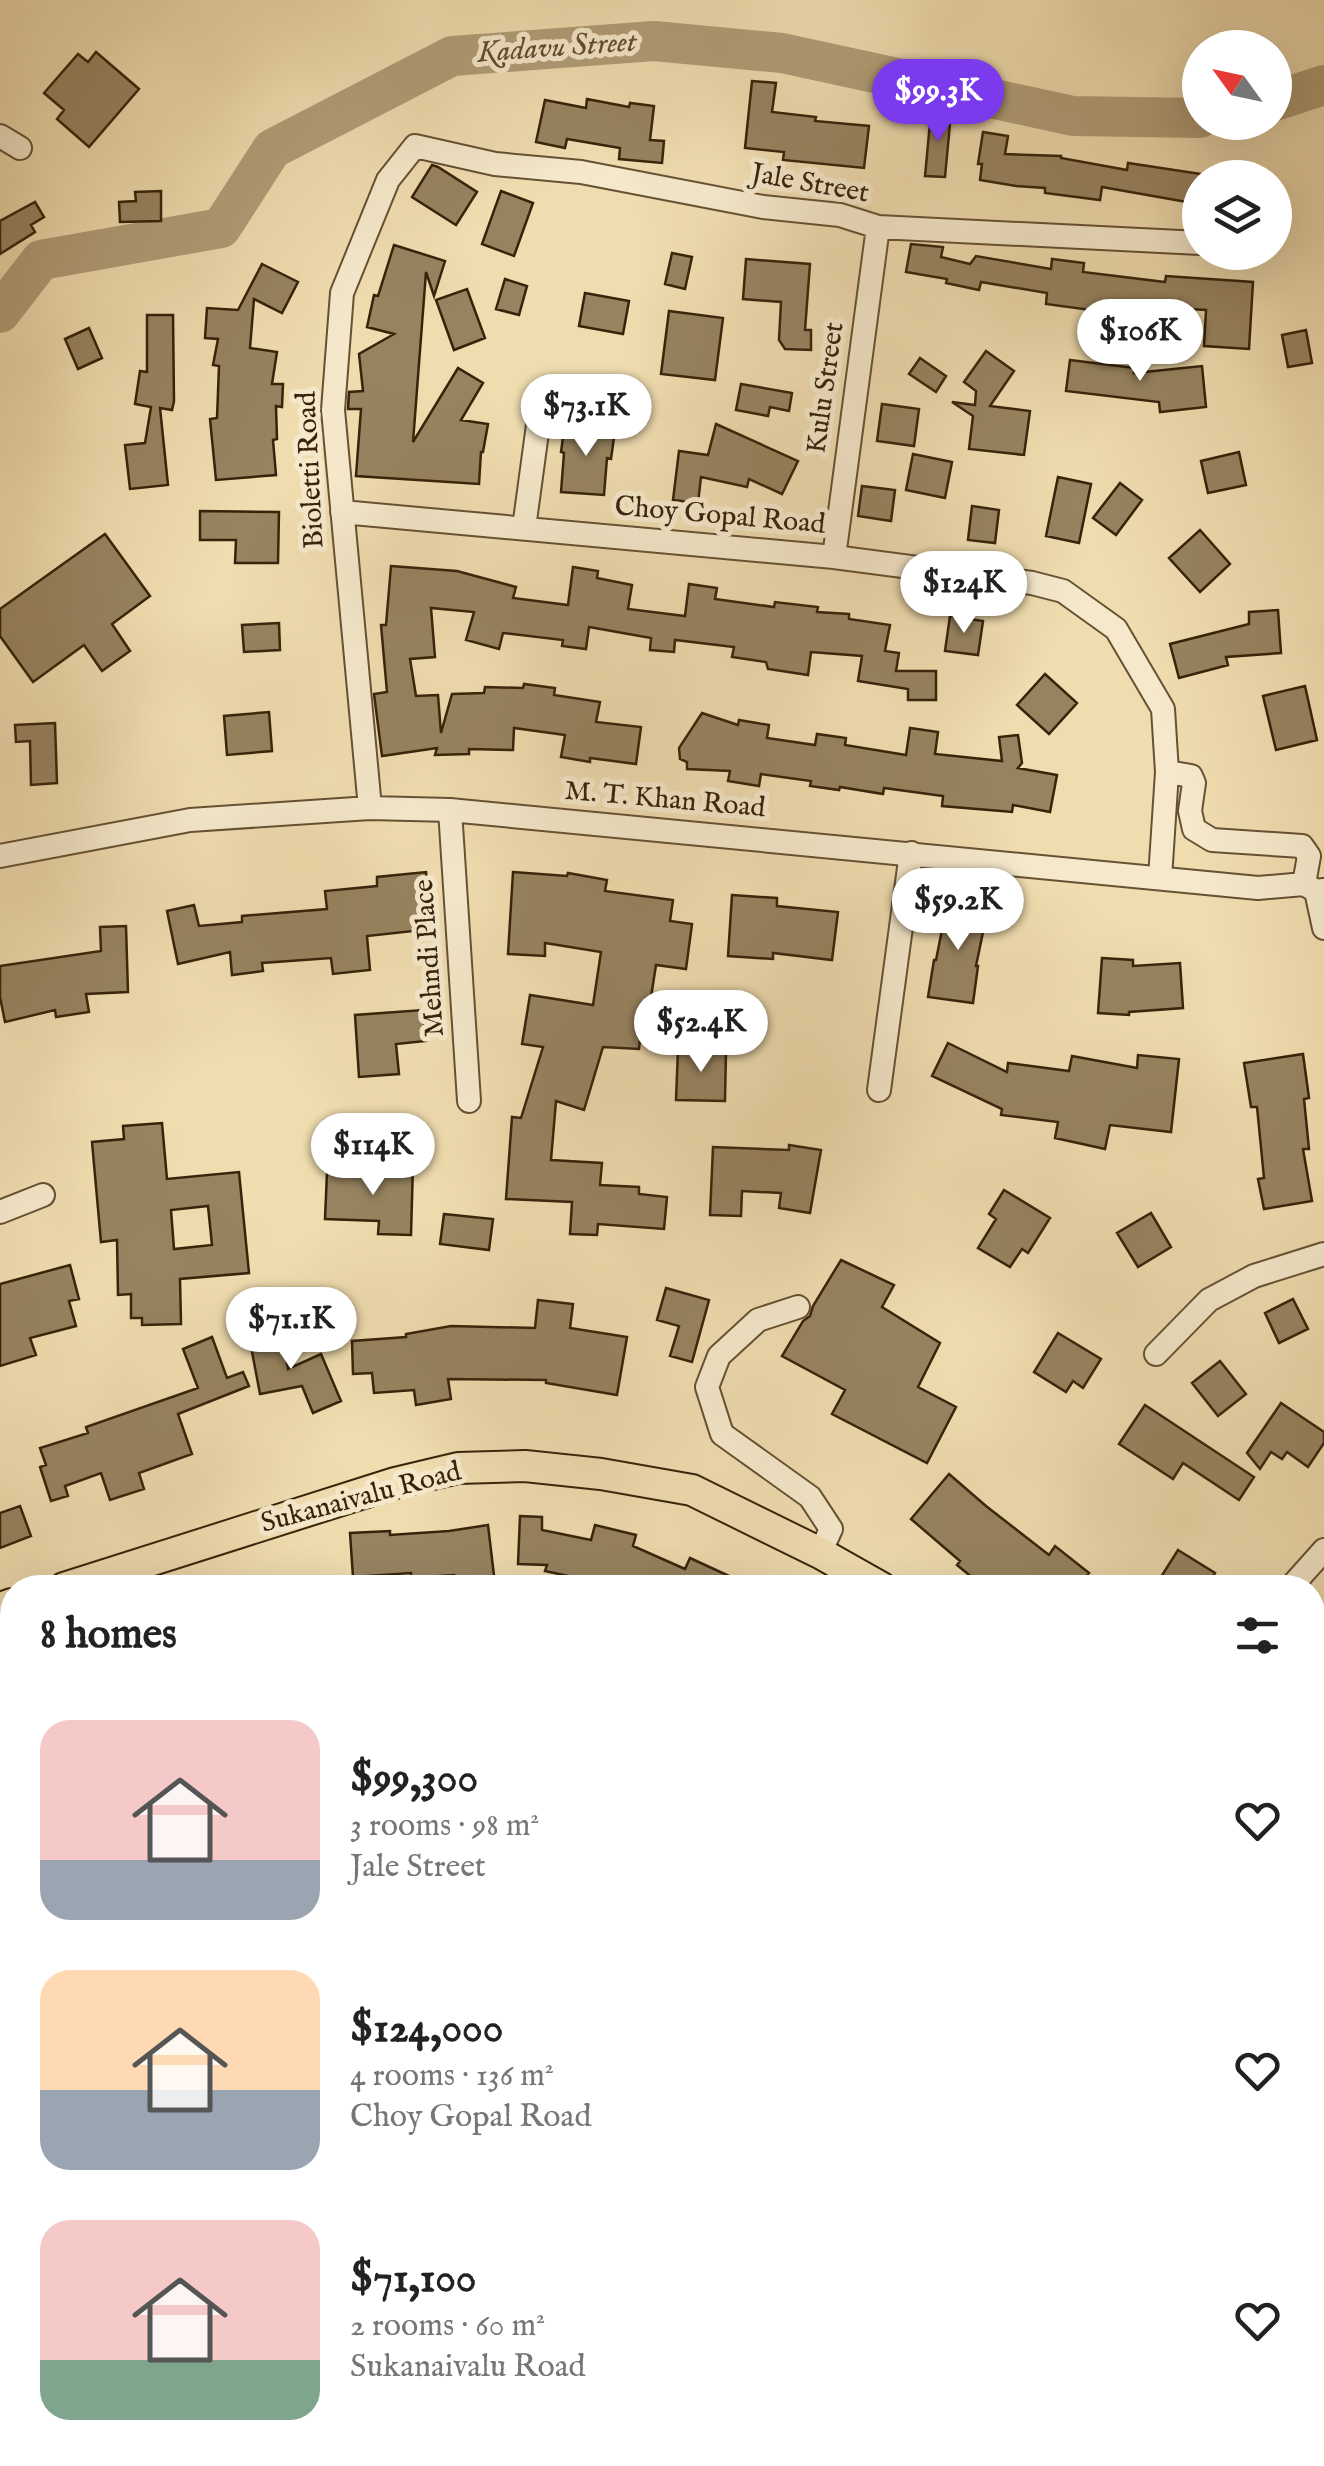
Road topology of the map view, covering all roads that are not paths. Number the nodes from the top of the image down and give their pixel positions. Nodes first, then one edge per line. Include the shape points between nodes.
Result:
1 (415, 146) joint
2 (878, 226) junction
3 (1182, 242) edge
4 (541, 403) dead end
5 (342, 512) junction
6 (524, 528) junction
7 (834, 557) junction
8 (1167, 772) junction
9 (370, 808) junction
10 (450, 810) junction
11 (911, 854) junction
12 (0, 856) edge
13 (1160, 878) junction
14 (1315, 888) edge
15 (1324, 928) edge
16 (879, 1090) dead end
17 (470, 1101) dead end
18 (44, 1196) dead end
19 (0, 1212) edge
20 (1324, 1254) edge
21 (798, 1306) dead end
22 (1156, 1354) dead end
23 (1324, 1550) edge
24 (820, 1553) junction
25 (105, 1575) edge
26 (859, 1575) edge
27 (1302, 1575) edge

1 - 2 street, Jale Street
1 - 5 street, Bioletti Road via 388,180 342,293 333,410
2 - 3 street, Jale Street
2 - 7 street, Kulu Street
4 - 6 street
5 - 6 street, Choy Gopal Road
5 - 9 street, Bioletti Road
6 - 7 street, Choy Gopal Road
7 - 8 street, Choy Gopal Road via 1063,591 1116,630 1134,657 1163,709
8 - 13 street, Choy Gopal Road
8 - 14 street via 1191,776 1194,829 1212,840 1302,846
9 - 10 street, M. T. Khan Road
9 - 12 street, M. T. Khan Road via 190,820
10 - 11 street, M. T. Khan Road
10 - 17 street, Mehndi Place
11 - 13 street, M. T. Khan Road
11 - 16 street
13 - 14 street, M. T. Khan Road
14 - 15 street
18 - 19 street
20 - 22 street via 1254,1276 1210,1300
21 - 24 street via 758,1320 718,1356 707,1387 722,1434 810,1497 830,1529
23 - 27 street
24 - 25 main road, Sukanaivalu Road via 692,1490 525,1466 458,1468
24 - 26 main road, Sukanaivalu Road

